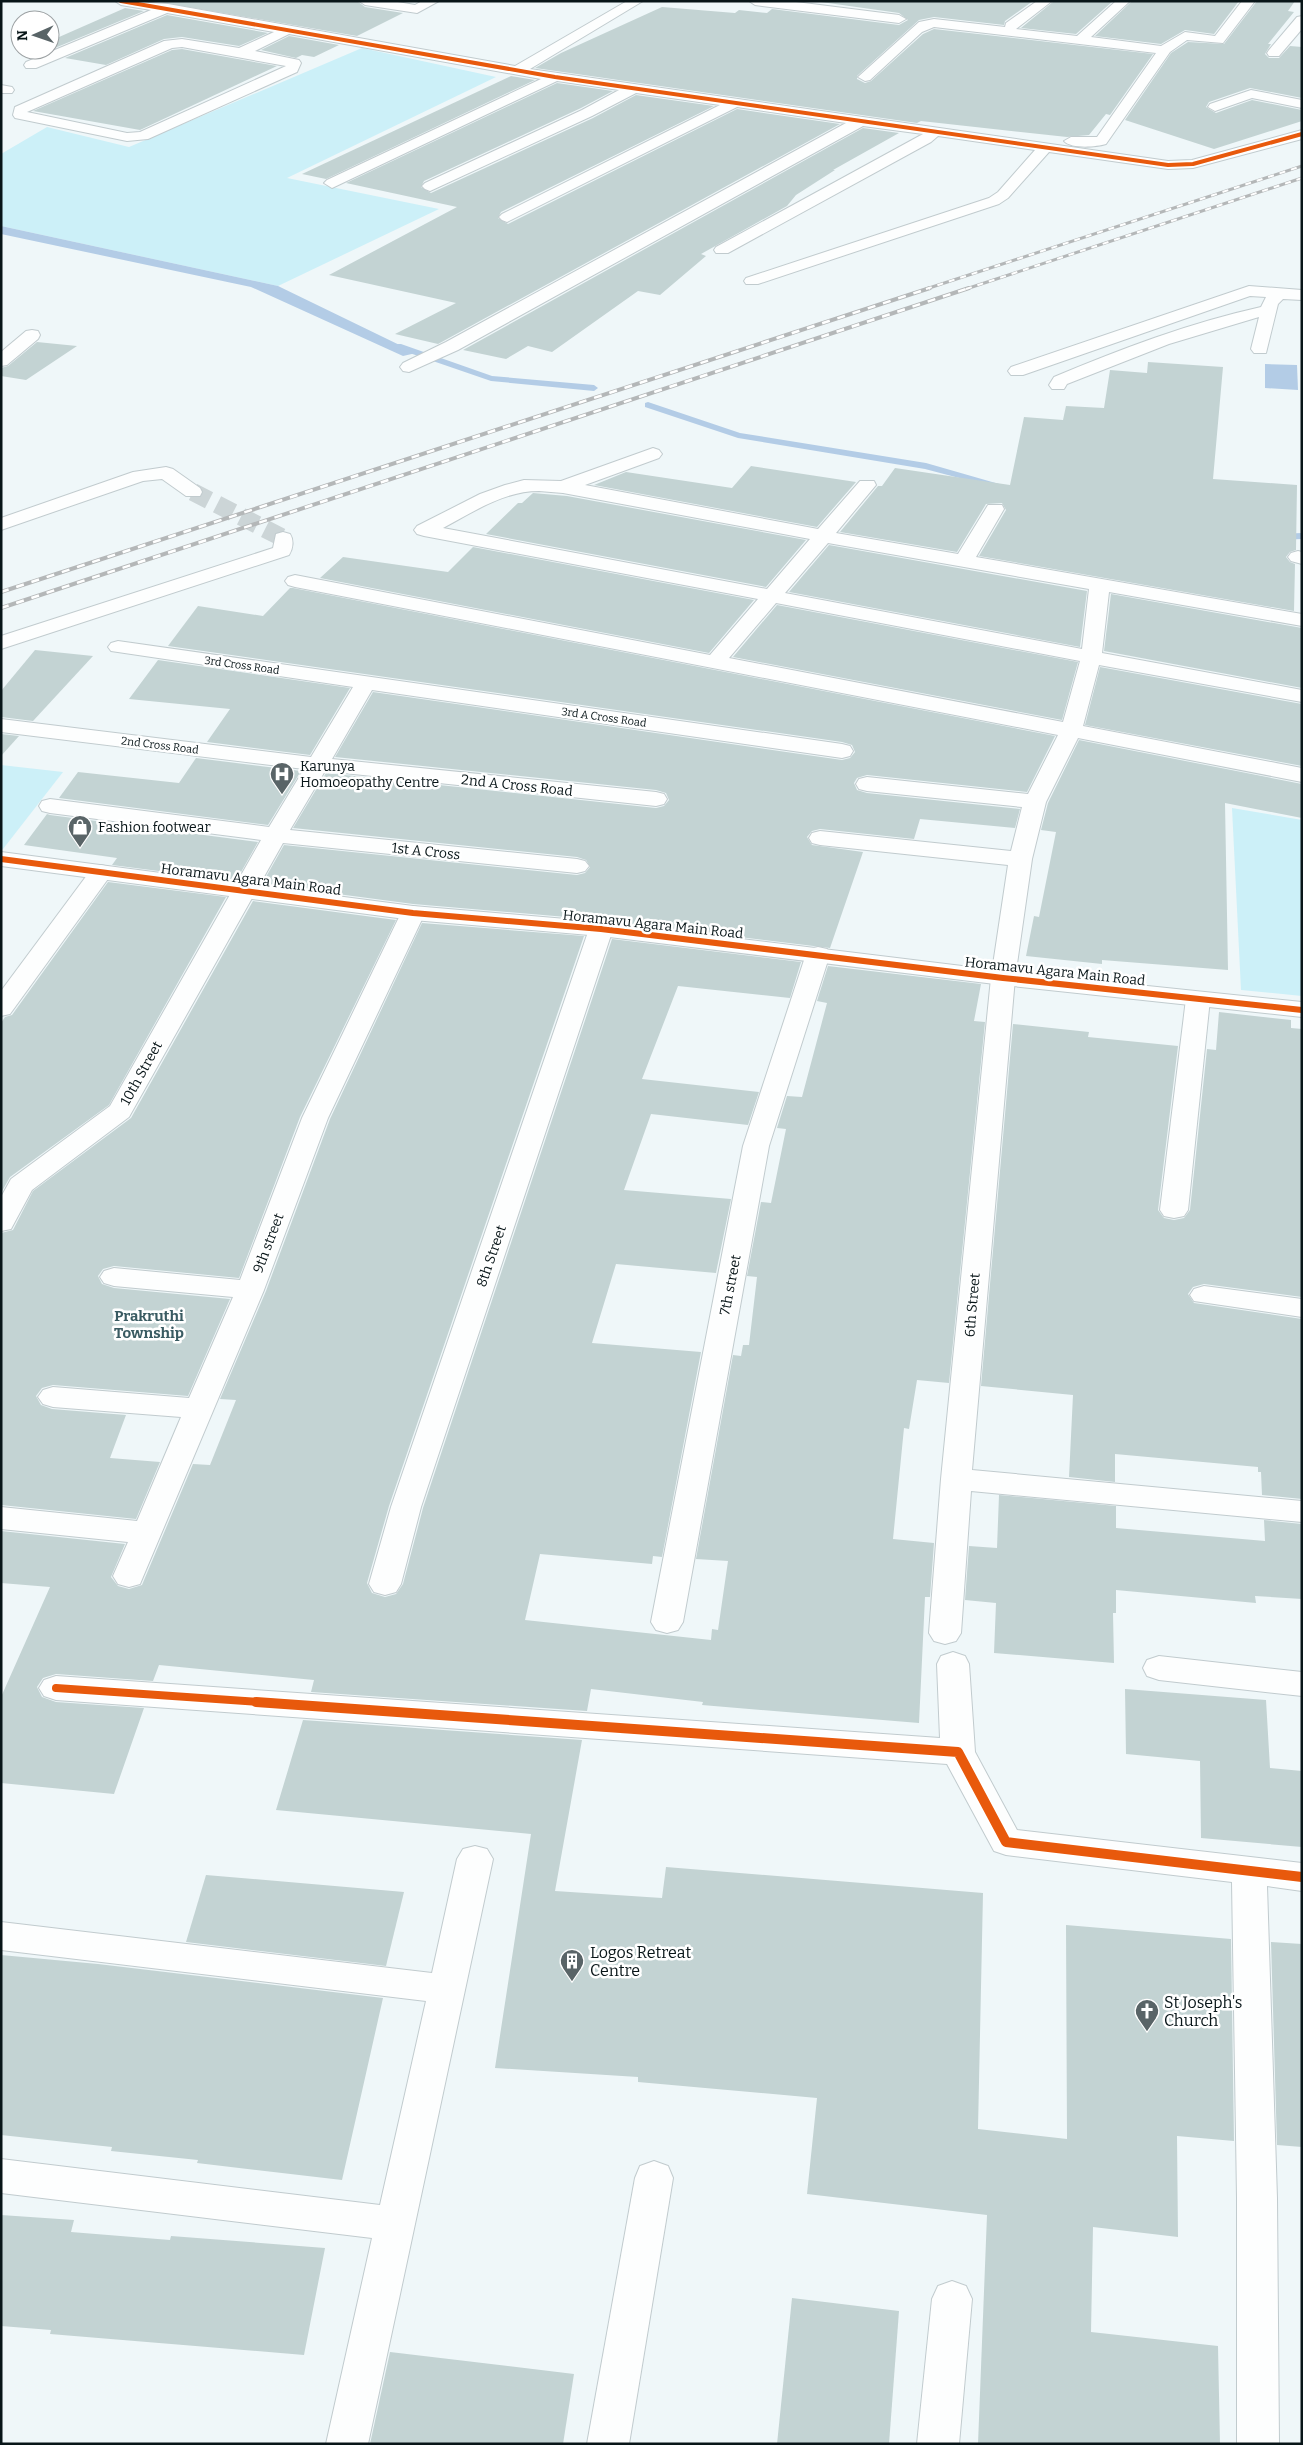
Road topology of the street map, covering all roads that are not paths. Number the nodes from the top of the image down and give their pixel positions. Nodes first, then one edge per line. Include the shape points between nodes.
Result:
1 (121, 1) edge
2 (365, 1) edge
3 (433, 1) edge
4 (637, 1) edge
5 (755, 1) edge
6 (1046, 1) edge
7 (1124, 1) edge
8 (1249, 1) edge
9 (158, 5) edge
10 (230, 5) dead end
11 (205, 15) junction
12 (899, 19) dead end
13 (1302, 20) edge
14 (1011, 26) dead end
15 (1096, 26) junction
16 (1116, 28) dead end
17 (288, 30) junction
18 (1165, 34) dead end
19 (1185, 36) junction
20 (1081, 39) junction
21 (1163, 50) junction
22 (240, 52) junction
23 (1274, 53) dead end
24 (31, 65) dead end
25 (518, 70) junction
26 (555, 77) junction
27 (865, 77) dead end
28 (634, 88) junction
29 (734, 103) junction
30 (1302, 104) edge
31 (1215, 107) dead end
32 (859, 122) junction
33 (1302, 134) edge
34 (926, 135) junction
35 (1025, 140) junction
36 (1053, 149) junction
37 (332, 183) dead end
38 (430, 186) dead end
39 (507, 217) dead end
40 (722, 250) dead end
41 (752, 281) dead end
42 (1279, 294) junction
43 (1302, 296) edge
44 (1269, 310) junction
45 (32, 335) dead end
46 (1260, 348) dead end
47 (1, 361) edge
48 (409, 368) dead end
49 (1017, 371) dead end
50 (1058, 385) dead end
51 (653, 454) dead end
52 (867, 485) dead end
53 (563, 488) junction
54 (193, 492) tunnel mouth
55 (995, 509) dead end
56 (1, 524) edge
57 (823, 536) junction
58 (283, 538) dead end
59 (964, 560) junction
60 (295, 581) dead end
61 (1100, 583) junction
62 (775, 595) junction
63 (1302, 620) edge
64 (1, 643) edge
65 (118, 647) dead end
66 (1091, 658) junction
67 (716, 661) junction
68 (366, 683) junction
69 (1302, 696) edge
70 (1, 725) edge
71 (1071, 732) junction
72 (842, 751) dead end
73 (318, 764) junction
74 (1302, 775) edge
75 (868, 784) dead end
76 (656, 799) dead end
77 (1035, 802) junction
78 (50, 806) dead end
79 (275, 835) junction
80 (820, 838) dead end
81 (1, 859) edge
82 (1020, 860) junction
83 (578, 866) dead end
84 (101, 872) junction
85 (243, 890) junction
86 (413, 913) junction
87 (600, 930) junction
88 (818, 954) junction
89 (1003, 978) junction
90 (1198, 999) junction
91 (1, 1009) edge
92 (1302, 1010) edge
93 (1174, 1210) dead end
94 (1, 1223) edge
95 (114, 1277) dead end
96 (250, 1290) junction
97 (1204, 1295) dead end
98 (1302, 1308) edge
99 (53, 1397) dead end
100 (200, 1409) junction
101 (956, 1479) junction
102 (1302, 1512) edge
103 (1, 1518) edge
104 (146, 1533) junction
105 (129, 1576) dead end
106 (385, 1584) dead end
107 (667, 1622) dead end
108 (1159, 1668) dead end
109 (1302, 1684) edge
110 (56, 1688) dead end
111 (958, 1752) junction
112 (475, 1858) dead end
113 (1249, 1870) junction
114 (1302, 1877) edge
115 (1, 1936) edge
116 (447, 1989) junction
117 (1, 2176) edge
118 (654, 2178) dead end
119 (395, 2224) junction
120 (952, 2299) dead end
121 (347, 2444) edge
122 (608, 2444) edge
123 (938, 2444) edge
124 (1258, 2444) edge

1 - 9 street
2 - 3 street via 417,9
4 - 25 street
5 - 12 street
6 - 14 street
7 - 15 street
8 - 19 street via 1218,40
9 - 11 street
9 - 24 street
10 - 11 street
11 - 17 street
13 - 23 street
15 - 16 street
15 - 20 street
17 - 22 street
17 - 25 street
18 - 19 street
19 - 21 street
20 - 21 street
20 - 27 street via 946,24 924,25
21 - 36 street via 1100,141
22 - 22 street via 294,64 292,69 143,136 127,137 20,115 20,110 169,44
25 - 26 street
26 - 28 street
26 - 37 street
28 - 29 street
28 - 38 street
29 - 32 street
29 - 39 street
30 - 31 street via 1252,94
32 - 34 street
32 - 48 street
33 - 36 street via 1181,166
34 - 35 street
34 - 36 street
34 - 40 street
35 - 36 street
35 - 36 street
36 - 41 street via 994,201
42 - 43 street
42 - 44 street via 1270,303
42 - 49 street via 1249,291
44 - 46 street
44 - 50 street via 1231,318 1167,339 1060,381
45 - 47 street
51 - 53 street
52 - 57 street
53 - 57 street
53 - 62 street via 516,488 424,530
54 - 56 street via 166,474 140,476
55 - 59 street
57 - 59 street
57 - 62 street
58 - 64 street via 282,551
59 - 61 street
60 - 67 street
61 - 63 street
61 - 66 street, 6th Street
62 - 66 street
62 - 67 street
65 - 68 street, 3rd Cross Road
66 - 69 street
66 - 71 street, 6th Street
67 - 71 street
68 - 72 street, 3rd A Cross Road
68 - 73 street, 10th Street
70 - 73 street, 2nd Cross Road
71 - 74 street
71 - 77 street, 6th Street
73 - 76 street, 2nd A Cross Road
73 - 79 street, 10th Street
75 - 77 street
77 - 82 street, 6th Street
78 - 79 street, 1st A Cross
79 - 83 street, 1st A Cross
79 - 85 street, 10th Street
80 - 82 street
81 - 84 street, Horamavu Agara Main Road
82 - 89 street, 6th Street
84 - 85 street, Horamavu Agara Main Road
84 - 91 street
85 - 86 street, Horamavu Agara Main Road
85 - 94 street, 10th Street via 120,1111 21,1185
86 - 87 street, Horamavu Agara Main Road
86 - 96 street, 9th street via 315,1118
87 - 88 street, Horamavu Agara Main Road
87 - 106 street, 8th Street via 409,1497
88 - 89 street, Horamavu Agara Main Road
88 - 107 street, 7th street via 756,1146
89 - 90 street, Horamavu Agara Main Road
89 - 101 street, 6th Street
90 - 92 street, Horamavu Agara Main Road
90 - 93 street
95 - 96 street
96 - 100 street, 9th street
97 - 98 street
99 - 100 street
100 - 104 street, 9th street
101 - 102 street
101 - 111 street, 6th Street via 949,1649
103 - 104 street
104 - 105 street, 9th street
108 - 109 street
110 - 111 street
111 - 113 street via 1006,1842
112 - 116 street
113 - 114 street
113 - 124 street via 1257,2198
115 - 116 street
116 - 119 street
117 - 119 street
118 - 122 street
119 - 121 street
120 - 123 street

